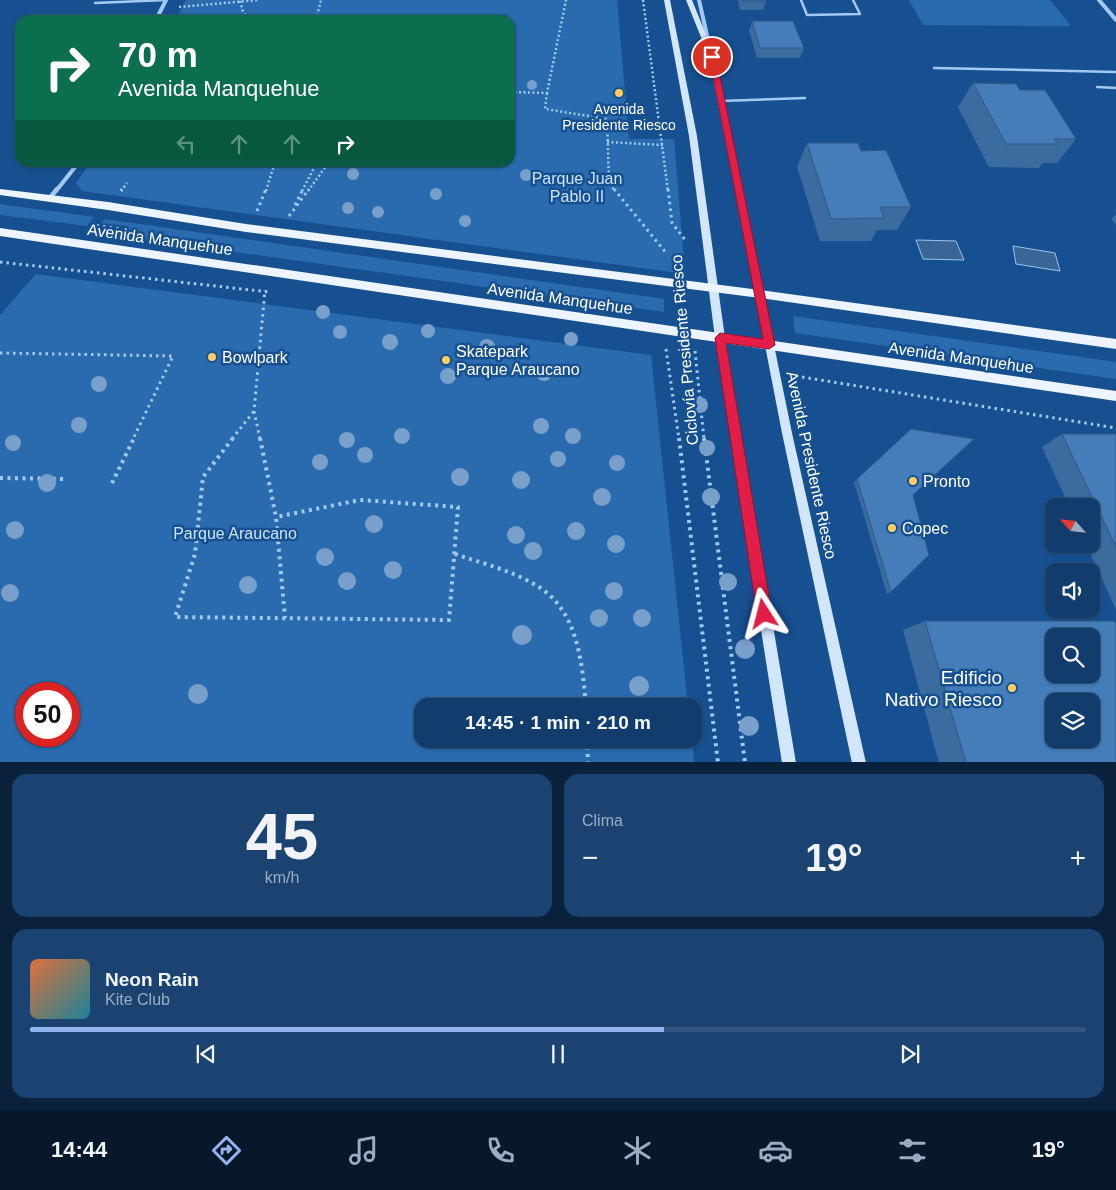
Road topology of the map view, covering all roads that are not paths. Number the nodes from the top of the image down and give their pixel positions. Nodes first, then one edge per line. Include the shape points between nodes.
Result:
1 (166, 0) edge
2 (668, 0) edge
3 (689, 0) edge
4 (699, 0) edge
5 (801, 0) edge
6 (853, 0) edge
7 (1098, 0) edge
8 (94, 3) dead end
9 (158, 15) edge
10 (1116, 20) edge
11 (712, 57) junction
12 (934, 68) dead end
13 (1116, 72) edge
14 (1097, 87) dead end
15 (1116, 88) edge
16 (805, 98) dead end
17 (721, 102) junction
18 (75, 167) edge
19 (0, 192) edge
20 (49, 198) junction
21 (0, 232) edge
22 (714, 288) junction
23 (760, 294) junction
24 (720, 338) junction
25 (1116, 344) edge
26 (769, 345) junction
27 (1116, 396) edge
28 (789, 762) edge
29 (859, 762) edge

1 - 8 lane
1 - 9 street
2 - 22 main road via 693,136
3 - 11 main road, Avenida Presidente Riesco
4 - 11 street
5 - 6 lane via 807,15 860,14
7 - 10 street
11 - 17 main road, Avenida Presidente Riesco
12 - 13 lane
14 - 15 lane
16 - 17 lane
17 - 23 main road, Avenida Presidente Riesco
18 - 20 street
19 - 20 main road, Avenida Manquehue
20 - 22 main road, Avenida Manquehue via 246,228
21 - 24 main road, Avenida Manquehue
22 - 23 main road, Avenida Manquehue
22 - 24 main road
23 - 25 main road, Avenida Manquehue
23 - 26 main road, Avenida Presidente Riesco
24 - 26 main road, Avenida Manquehue
24 - 28 main road
26 - 27 main road, Avenida Manquehue
26 - 29 main road, Avenida Presidente Riesco

